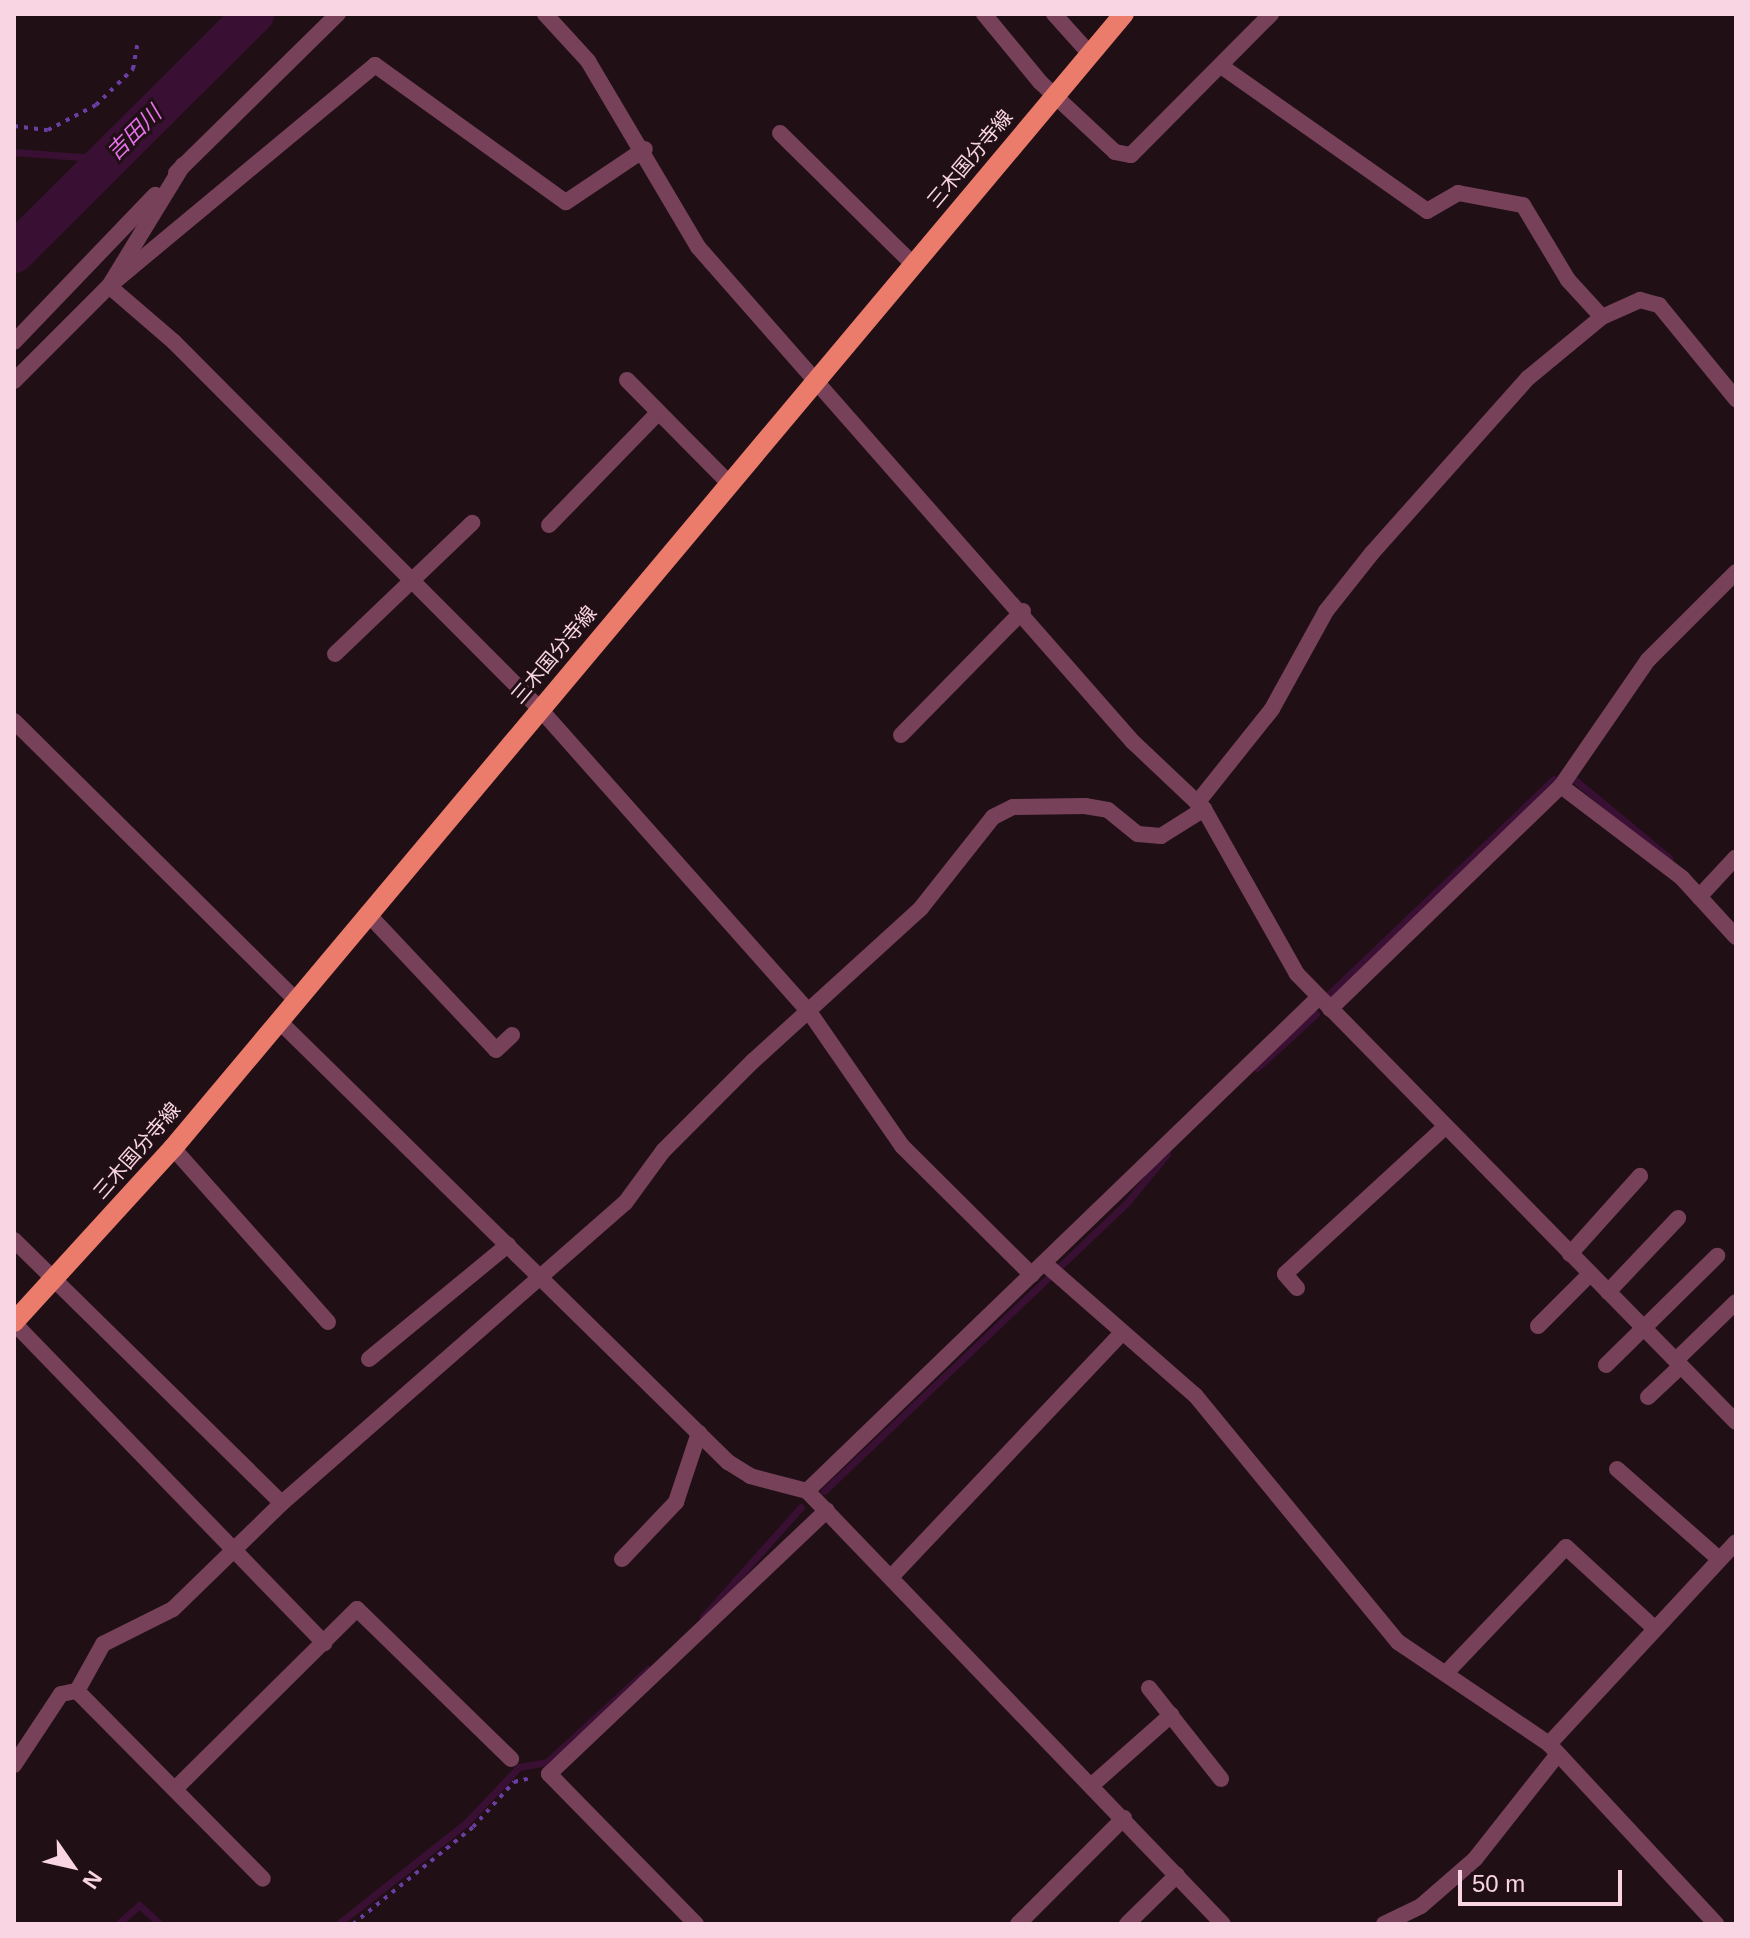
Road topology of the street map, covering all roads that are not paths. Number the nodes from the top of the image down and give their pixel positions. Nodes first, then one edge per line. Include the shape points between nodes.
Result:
1 (545, 14) edge
2 (984, 14) edge
3 (1054, 14) edge
4 (1124, 14) edge
5 (1271, 14) edge
6 (329, 17) edge
7 (1090, 54) junction
8 (1221, 66) junction
9 (1056, 96) junction
10 (780, 133) dead end
11 (645, 149) junction
12 (183, 165) junction
13 (913, 264) junction
14 (109, 286) junction
15 (1602, 317) junction
16 (14, 342) edge
17 (817, 377) junction
18 (627, 380) dead end
19 (14, 381) edge
20 (1736, 399) edge
21 (655, 416) junction
22 (730, 484) junction
23 (472, 523) dead end
24 (549, 525) dead end
25 (1736, 572) edge
26 (409, 579) junction
27 (1023, 611) junction
28 (335, 654) dead end
29 (540, 709) junction
30 (14, 721) edge
31 (901, 735) dead end
32 (1561, 786) junction
33 (1201, 806) junction
34 (1736, 857) edge
35 (1699, 897) junction
36 (367, 913) junction
37 (1736, 937) edge
38 (295, 999) junction
39 (1324, 1003) junction
40 (810, 1013) junction
41 (278, 1020) junction
42 (512, 1035) dead end
43 (1444, 1128) junction
44 (173, 1148) junction
45 (1640, 1176) dead end
46 (1678, 1218) dead end
47 (14, 1240) edge
48 (508, 1245) junction
49 (1570, 1254) junction
50 (1717, 1256) dead end
51 (1045, 1269) junction
52 (1590, 1274) junction
53 (539, 1275) junction
54 (55, 1278) junction
55 (1297, 1288) dead end
56 (1608, 1292) junction
57 (1736, 1302) edge
58 (14, 1322) edge
59 (328, 1322) dead end
60 (1538, 1326) dead end
61 (1643, 1327) junction
62 (1122, 1333) junction
63 (369, 1359) dead end
64 (1679, 1363) junction
65 (1606, 1365) dead end
66 (1648, 1397) dead end
67 (1736, 1422) edge
68 (699, 1433) junction
69 (1617, 1469) dead end
70 (807, 1491) junction
71 (282, 1503) junction
72 (827, 1510) junction
73 (1736, 1542) edge
74 (235, 1550) junction
75 (1718, 1558) junction
76 (622, 1559) dead end
77 (893, 1575) junction
78 (1652, 1626) junction
79 (324, 1643) junction
80 (1446, 1673) junction
81 (1149, 1688) dead end
82 (77, 1691) junction
83 (1171, 1715) junction
84 (1553, 1749) junction
85 (511, 1759) dead end
86 (14, 1765) edge
87 (1221, 1779) dead end
88 (1092, 1785) junction
89 (175, 1789) junction
90 (1124, 1818) junction
91 (1177, 1875) junction
92 (263, 1879) dead end
93 (696, 1924) edge
94 (1018, 1924) edge
95 (1127, 1924) edge
96 (1223, 1924) edge
97 (1384, 1924) edge
98 (1716, 1924) edge

1 - 11 street via 588,61
2 - 9 street
3 - 7 street
4 - 7 main road, 三木国分寺線
5 - 8 street
6 - 12 street
7 - 9 main road, 三木国分寺線
8 - 9 street via 1131,155 1115,152
8 - 15 street via 1427,211 1458,193 1523,205 1568,280
9 - 13 main road, 三木国分寺線
10 - 13 street
11 - 14 street via 566,202 375,65
11 - 17 street via 698,247
12 - 14 street
12 - 16 street
13 - 17 main road, 三木国分寺線
14 - 19 street
14 - 26 street via 174,342
15 - 20 street via 1640,300 1659,305
15 - 33 street via 1528,378 1372,553 1326,611 1272,709
17 - 22 main road, 三木国分寺線
17 - 27 street
18 - 21 street via 654,405
21 - 22 street
21 - 24 street
22 - 29 main road, 三木国分寺線
23 - 26 street
25 - 32 street via 1648,660
26 - 28 street
26 - 29 street
27 - 31 street
27 - 33 street via 1132,741
29 - 36 main road, 三木国分寺線
29 - 40 street
30 - 38 street
32 - 35 street
32 - 39 street
33 - 39 street via 1272,933
33 - 40 street via 1161,836 1138,834 1108,810 1085,806 1013,807 993,817 921,908
34 - 35 street
35 - 37 street
36 - 38 main road, 三木国分寺線
36 - 42 street via 496,1050
38 - 41 main road, 三木国分寺線
39 - 43 street
39 - 51 street
40 - 51 street via 902,1146
40 - 53 street via 663,1151 625,1203
41 - 44 main road, 三木国分寺線
41 - 48 street
43 - 49 street
43 - 55 street via 1285,1274
44 - 54 main road, 三木国分寺線
44 - 59 street
45 - 49 street
46 - 56 street
47 - 54 street
48 - 53 street
48 - 63 street
49 - 52 street
50 - 61 street
51 - 62 street
51 - 70 street
52 - 56 street
52 - 60 street
53 - 68 street
53 - 71 street
54 - 58 main road, 三木国分寺線
54 - 71 street
56 - 61 street
57 - 64 street
58 - 74 street
61 - 64 street
61 - 65 street
62 - 77 street
62 - 80 street via 1195,1395 1398,1642
64 - 66 street
64 - 67 street
68 - 70 street via 750,1476
68 - 76 street via 676,1502
69 - 75 street
70 - 72 street
71 - 74 street
72 - 77 street
72 - 93 street via 549,1774
73 - 75 street
74 - 79 street
74 - 82 street via 173,1609 103,1644
75 - 78 street
77 - 88 street
78 - 80 street via 1566,1547
78 - 84 street
79 - 85 street via 357,1609
79 - 89 street
80 - 84 street
81 - 83 street
82 - 86 street via 61,1694
82 - 89 street
83 - 87 street
83 - 88 street
84 - 97 street via 1475,1859 1421,1906
84 - 98 street
88 - 90 street
89 - 92 street
90 - 91 street
90 - 94 street
91 - 95 street
91 - 96 street

